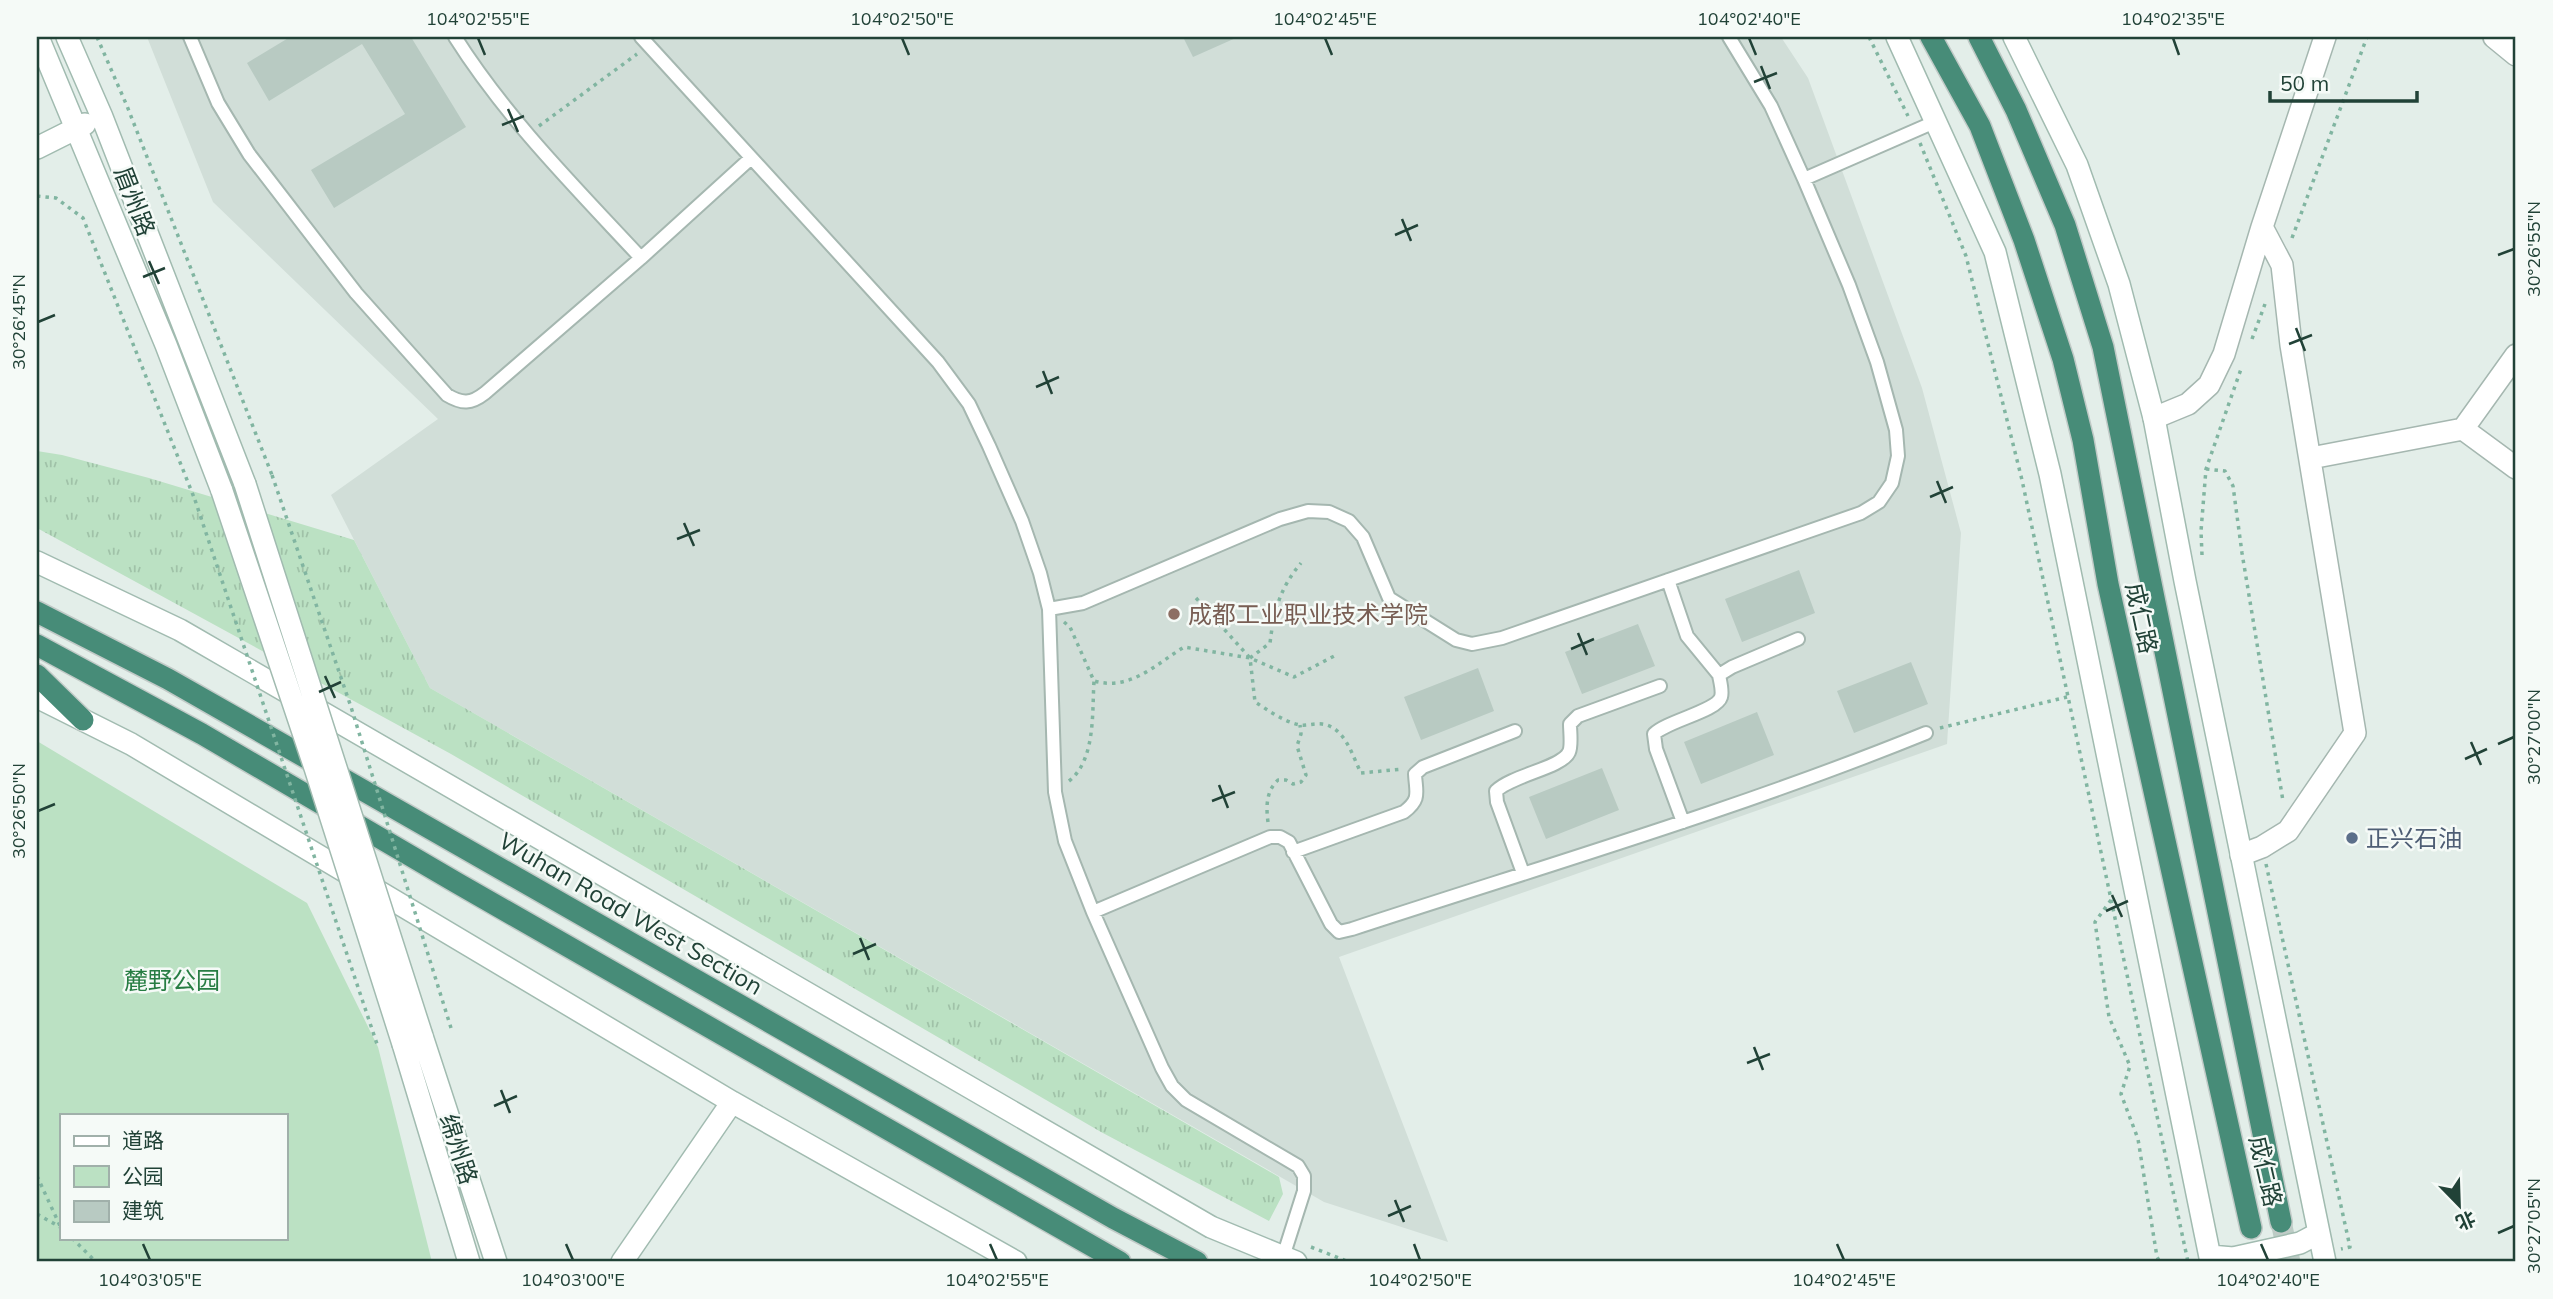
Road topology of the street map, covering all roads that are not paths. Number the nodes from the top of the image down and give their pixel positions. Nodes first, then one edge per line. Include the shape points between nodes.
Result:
1 (38, 37) edge
2 (67, 37) edge
3 (190, 37) edge
4 (455, 37) edge
5 (1729, 37) edge
6 (1897, 37) edge
7 (1931, 37) edge
8 (1979, 37) edge
9 (2014, 37) edge
10 (2325, 37) edge
11 (2494, 37) edge
12 (644, 41) edge
13 (2516, 55) edge
14 (102, 117) junction
15 (1937, 121) junction
16 (75, 129) junction
17 (37, 148) edge
18 (751, 158) junction
19 (1804, 179) junction
20 (2262, 227) junction
21 (641, 258) junction
22 (2516, 355) edge
23 (2154, 418) junction
24 (2463, 429) junction
25 (2311, 458) junction
26 (2516, 468) edge
27 (37, 562) edge
28 (1668, 580) junction
29 (1049, 609) junction
30 (37, 612) edge
31 (1798, 639) dead end
32 (37, 645) edge
33 (37, 675) edge
34 (1719, 675) junction
35 (1660, 685) dead end
36 (37, 697) edge
37 (83, 720) junction
38 (1515, 731) dead end
39 (1926, 733) road end
40 (1683, 822) junction
41 (1293, 852) junction
42 (2241, 855) junction
43 (1523, 873) junction
44 (1093, 912) junction
45 (412, 1040) junction
46 (732, 1102) junction
47 (2281, 1222) tunnel mouth
48 (2251, 1228) dead end
49 (2319, 1233) junction
50 (2210, 1259) edge
51 (1289, 1260) edge
52 (468, 1262) edge
53 (496, 1262) edge
54 (622, 1262) edge
55 (1016, 1262) edge
56 (1120, 1262) edge
57 (1197, 1262) edge
58 (2325, 1262) edge

1 - 16 main road
2 - 14 main road, 眉州路
3 - 21 lane via 218,103 249,155 356,293 447,395 460,403 475,401 485,393
4 - 21 lane via 527,135
5 - 19 lane via 1771,106
6 - 15 main road
7 - 48 highway, 成仁路 via 1980,126 2063,359
8 - 47 highway, 成仁路 via 2065,225 2103,347
9 - 23 main road via 2077,165 2119,284
10 - 20 main road
11 - 13 main road
12 - 18 lane
14 - 16 main road
14 - 45 main road, 眉州路, bridge via 245,484
15 - 19 lane
15 - 50 main road via 1995,252 2050,474
16 - 17 main road
16 - 45 main road, bridge via 222,491
18 - 21 lane
18 - 29 lane via 938,362 969,404 1022,521
19 - 28 lane via 1877,362 1896,430 1898,456 1892,483 1879,502 1861,513
20 - 23 main road via 2224,354 2209,385 2188,404
20 - 25 main road via 2281,265
22 - 24 main road
23 - 42 main road
24 - 25 main road
24 - 26 main road
25 - 42 main road via 2356,733 2288,831
27 - 51 main road via 180,630 1211,1227
28 - 29 lane via 1502,638 1472,644 1457,640 1389,598 1363,537 1349,521 1329,512 1308,511 1083,603
28 - 34 lane via 1687,636
29 - 44 lane via 1055,792 1065,841
30 - 57 highway, Wuhan Road West Section via 168,679 1112,1218
31 - 34 lane
32 - 56 highway via 202,734
33 - 37 highway
34 - 40 lane via 1722,696 1716,705 1662,726 1654,734
35 - 43 lane via 1578,716 1570,724 1570,750 1562,760 1504,782 1496,791
36 - 37 main road
37 - 46 main road via 131,744
38 - 41 lane via 1423,766 1415,774 1414,805 1404,812
39 - 40 lane
40 - 43 lane
41 - 43 lane via 1339,932
41 - 44 lane via 1280,836 1270,837
42 - 49 main road
44 - 51 lane via 1172,1086 1186,1100 1298,1166 1304,1176
45 - 52 main road, 绵州路
45 - 53 main road, 绵州路
46 - 54 main road
46 - 55 main road
49 - 50 main road via 2300,1243
49 - 58 main road

